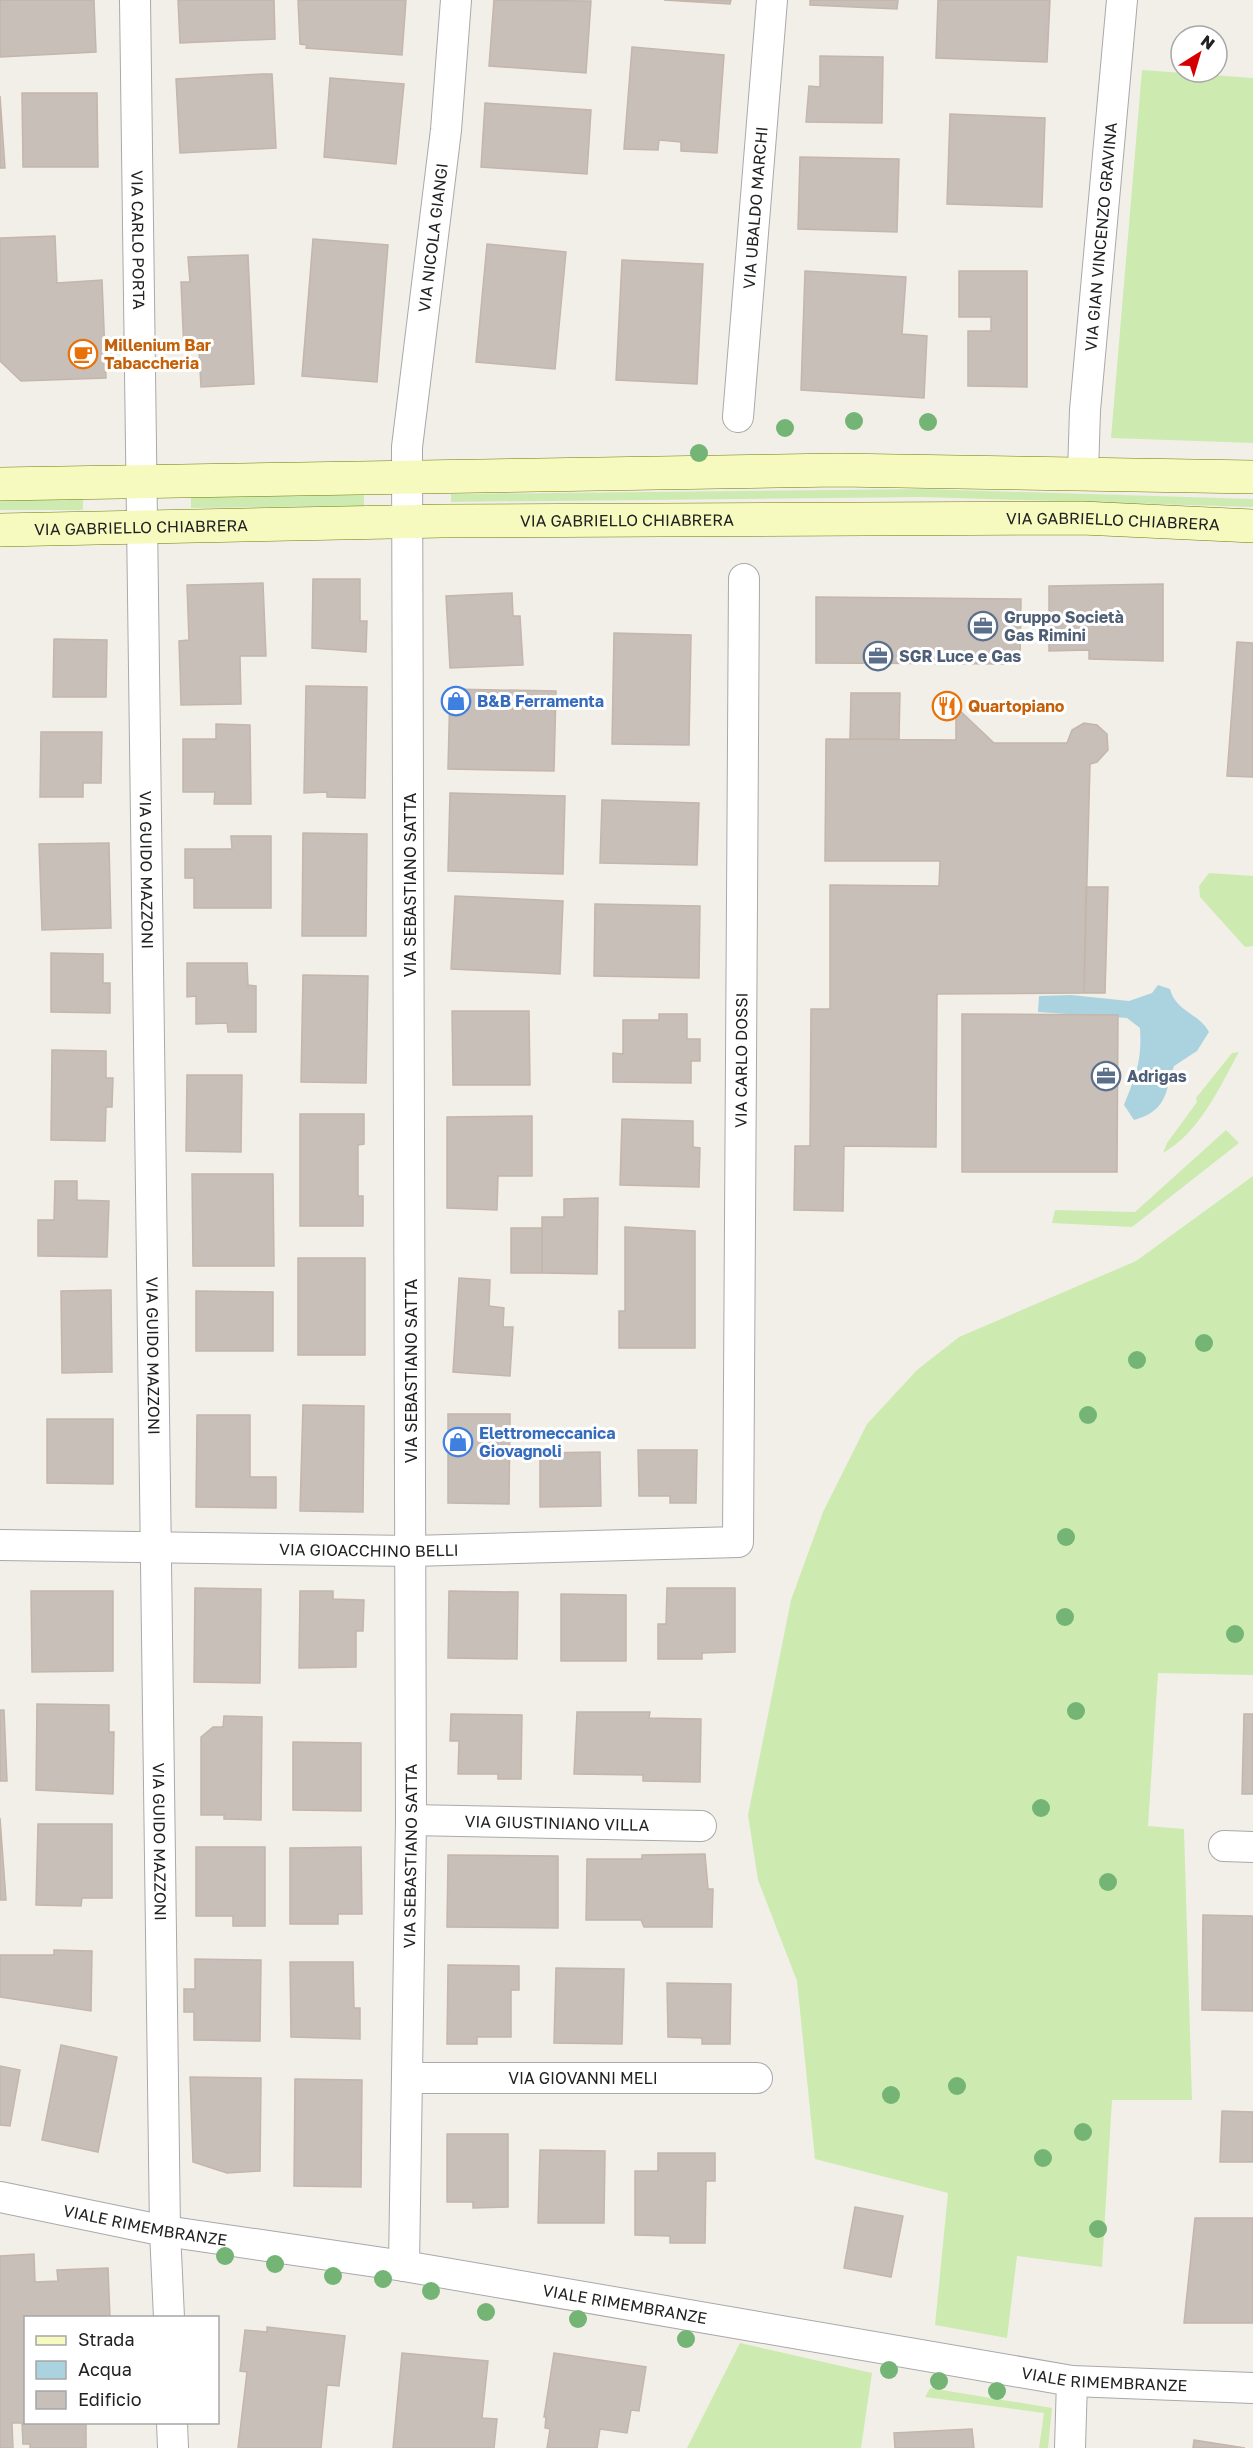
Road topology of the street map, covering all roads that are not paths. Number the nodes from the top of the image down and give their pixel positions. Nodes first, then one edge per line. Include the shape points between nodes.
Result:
1 (135, 0) edge
2 (456, 0) edge
3 (772, 0) edge
4 (1122, 0) edge
5 (738, 417) dead end
6 (1083, 473) junction
7 (408, 476) junction
8 (1253, 477) edge
9 (142, 481) junction
10 (0, 484) edge
11 (409, 522) junction
12 (1253, 526) edge
13 (143, 527) junction
14 (0, 530) edge
15 (744, 579) dead end
16 (738, 1542) joint
17 (0, 1545) edge
18 (158, 1549) junction
19 (412, 1551) junction
20 (411, 1820) junction
21 (701, 1826) dead end
22 (407, 2078) junction
23 (757, 2078) dead end
24 (0, 2197) edge
25 (165, 2230) junction
26 (404, 2266) junction
27 (168, 2316) edge
28 (1072, 2381) junction
29 (1253, 2388) edge
30 (172, 2424) edge
31 (173, 2448) edge
32 (1070, 2448) edge

1 - 9 street, VIA CARLO PORTA
2 - 7 street, VIA NICOLA GIANGI via 447,130 407,447
3 - 5 street, VIA UBALDO MARCHI
4 - 6 street, VIA GIAN VINCENZO GRAVINA via 1085,410
6 - 7 street via 838,470
6 - 8 street
7 - 9 street
7 - 11 street, VIA SEBASTIANO SATTA
9 - 10 street
9 - 13 street, VIA GUIDO MAZZONI
11 - 12 street, VIA GABRIELLO CHIABRERA via 1082,518
11 - 13 street, VIA GABRIELLO CHIABRERA
11 - 19 street, VIA SEBASTIANO SATTA
13 - 14 street, VIA GABRIELLO CHIABRERA
13 - 18 street, VIA GUIDO MAZZONI
15 - 16 street, VIA CARLO DOSSI
16 - 19 street, VIA GIOACCHINO BELLI
17 - 18 street, VIA GIOACCHINO BELLI
18 - 19 street, VIA GIOACCHINO BELLI
18 - 25 street, VIA GUIDO MAZZONI
19 - 20 street, VIA SEBASTIANO SATTA
20 - 21 street, VIA GIUSTINIANO VILLA
20 - 22 street, VIA SEBASTIANO SATTA
22 - 23 street, VIA GIOVANNI MELI
22 - 26 street, VIA SEBASTIANO SATTA
24 - 25 street, VIALE RIMEMBRANZE
25 - 26 street, VIALE RIMEMBRANZE
25 - 27 street, VIA GUIDO MAZZONI
26 - 28 street, VIALE RIMEMBRANZE
28 - 29 street, VIALE RIMEMBRANZE
28 - 32 street
30 - 31 street

